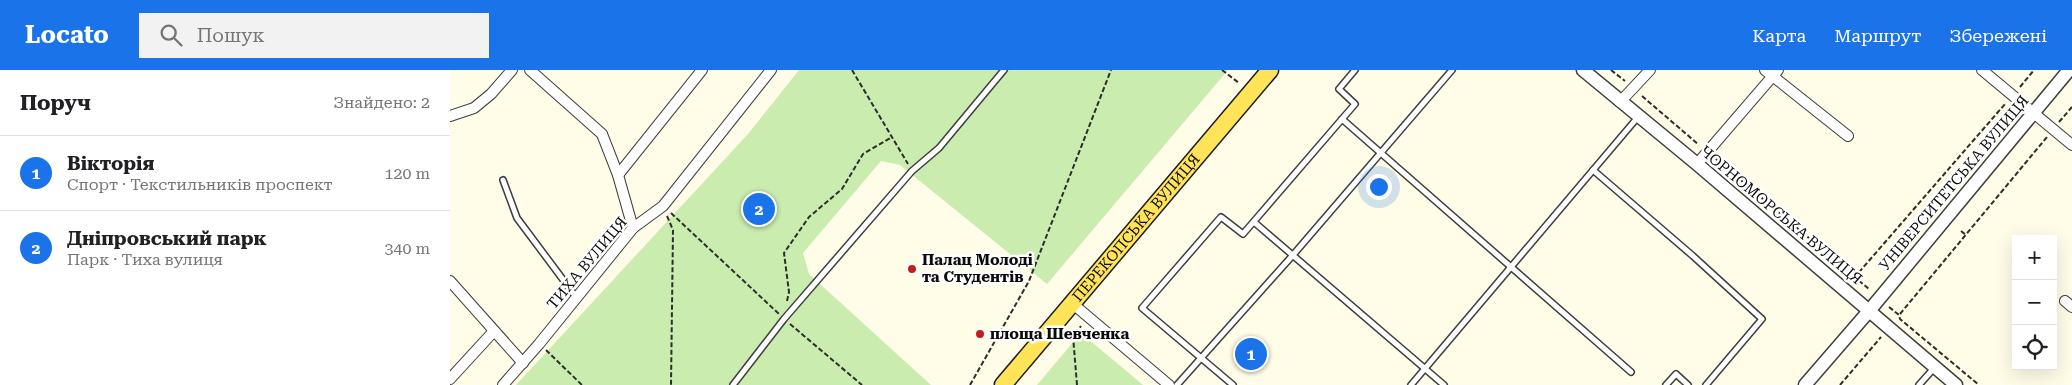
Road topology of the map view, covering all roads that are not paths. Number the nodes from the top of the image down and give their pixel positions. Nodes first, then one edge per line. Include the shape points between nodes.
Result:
1 (512, 70) edge
2 (530, 70) edge
3 (702, 70) edge
4 (771, 70) edge
5 (1004, 70) edge
6 (1270, 70) edge
7 (1355, 70) edge
8 (1452, 70) edge
9 (1583, 70) edge
10 (1650, 70) edge
11 (1982, 70) edge
12 (2069, 70) edge
13 (1772, 72) edge
14 (1620, 102) junction
15 (2034, 112) junction
16 (450, 116) edge
17 (1638, 117) junction
18 (1342, 119) junction
19 (1848, 136) dead end
20 (2072, 145) edge
21 (1381, 153) junction
22 (1697, 164) junction
23 (1593, 170) junction
24 (618, 175) junction
25 (503, 180) dead end
26 (1254, 222) junction
27 (633, 228) junction
28 (1293, 256) junction
29 (1511, 267) junction
30 (450, 281) edge
31 (576, 297) junction
32 (1073, 304) junction
33 (1869, 312) junction
34 (494, 331) junction
35 (1201, 357) junction
36 (523, 363) junction
37 (1935, 366) junction
38 (1425, 368) junction
39 (1631, 372) dead end
40 (450, 379) edge
41 (503, 385) edge
42 (733, 385) edge
43 (1003, 385) edge
44 (1169, 385) edge
45 (1177, 385) edge
46 (1233, 385) edge
47 (1411, 385) edge
48 (1444, 385) edge
49 (1666, 385) edge
50 (1688, 385) edge
51 (1706, 385) edge
52 (1805, 385) edge
53 (1919, 385) edge
54 (1956, 385) edge

1 - 16 street via 474,108
2 - 24 street via 602,134
3 - 24 street
4 - 27 street, ТИХА ВУЛИЦЯ via 663,206
5 - 42 lane via 939,148 912,171 784,319
6 - 32 main road, ПЕРЕКОПСЬКА ВУЛИЦЯ
7 - 18 lane via 1339,89 1355,104
8 - 21 lane
9 - 14 street, ЧОРНОМОРСЬКА ВУЛИЦЯ
10 - 14 street
11 - 15 street
12 - 15 street, УНІВЕРСИТЕТСЬКА ВУЛИЦЯ
13 - 19 street
13 - 22 street
14 - 17 street, ЧОРНОМОРСЬКА ВУЛИЦЯ
15 - 20 street
15 - 33 street, УНІВЕРСИТЕТСЬКА ВУЛИЦЯ
17 - 22 street, ЧОРНОМОРСЬКА ВУЛИЦЯ
17 - 23 lane
18 - 21 lane
18 - 26 lane
21 - 28 lane
21 - 29 lane
22 - 33 street, ЧОРНОМОРСЬКА ВУЛИЦЯ
23 - 29 lane
23 - 51 lane via 1762,319
24 - 27 street
25 - 31 lane via 517,218
26 - 28 lane
26 - 35 lane via 1243,234 1221,218 1142,308
27 - 31 street, ТИХА ВУЛИЦЯ
28 - 35 lane
28 - 38 lane
29 - 38 lane
29 - 39 lane
30 - 34 street
31 - 36 street, ТИХА ВУЛИЦЯ
32 - 43 main road, ПЕРЕКОПСЬКА ВУЛИЦЯ
32 - 44 street
33 - 37 street, ЧОРНОМОРСЬКА ВУЛИЦЯ
33 - 52 street, УНІВЕРСИТЕТСЬКА ВУЛИЦЯ
34 - 36 street
34 - 40 street
35 - 45 lane
35 - 46 lane
36 - 41 street, ТИХА ВУЛИЦЯ
37 - 53 lane
37 - 54 street, ЧОРНОМОРСЬКА ВУЛИЦЯ
38 - 47 lane
38 - 48 lane
49 - 50 lane via 1676,374

